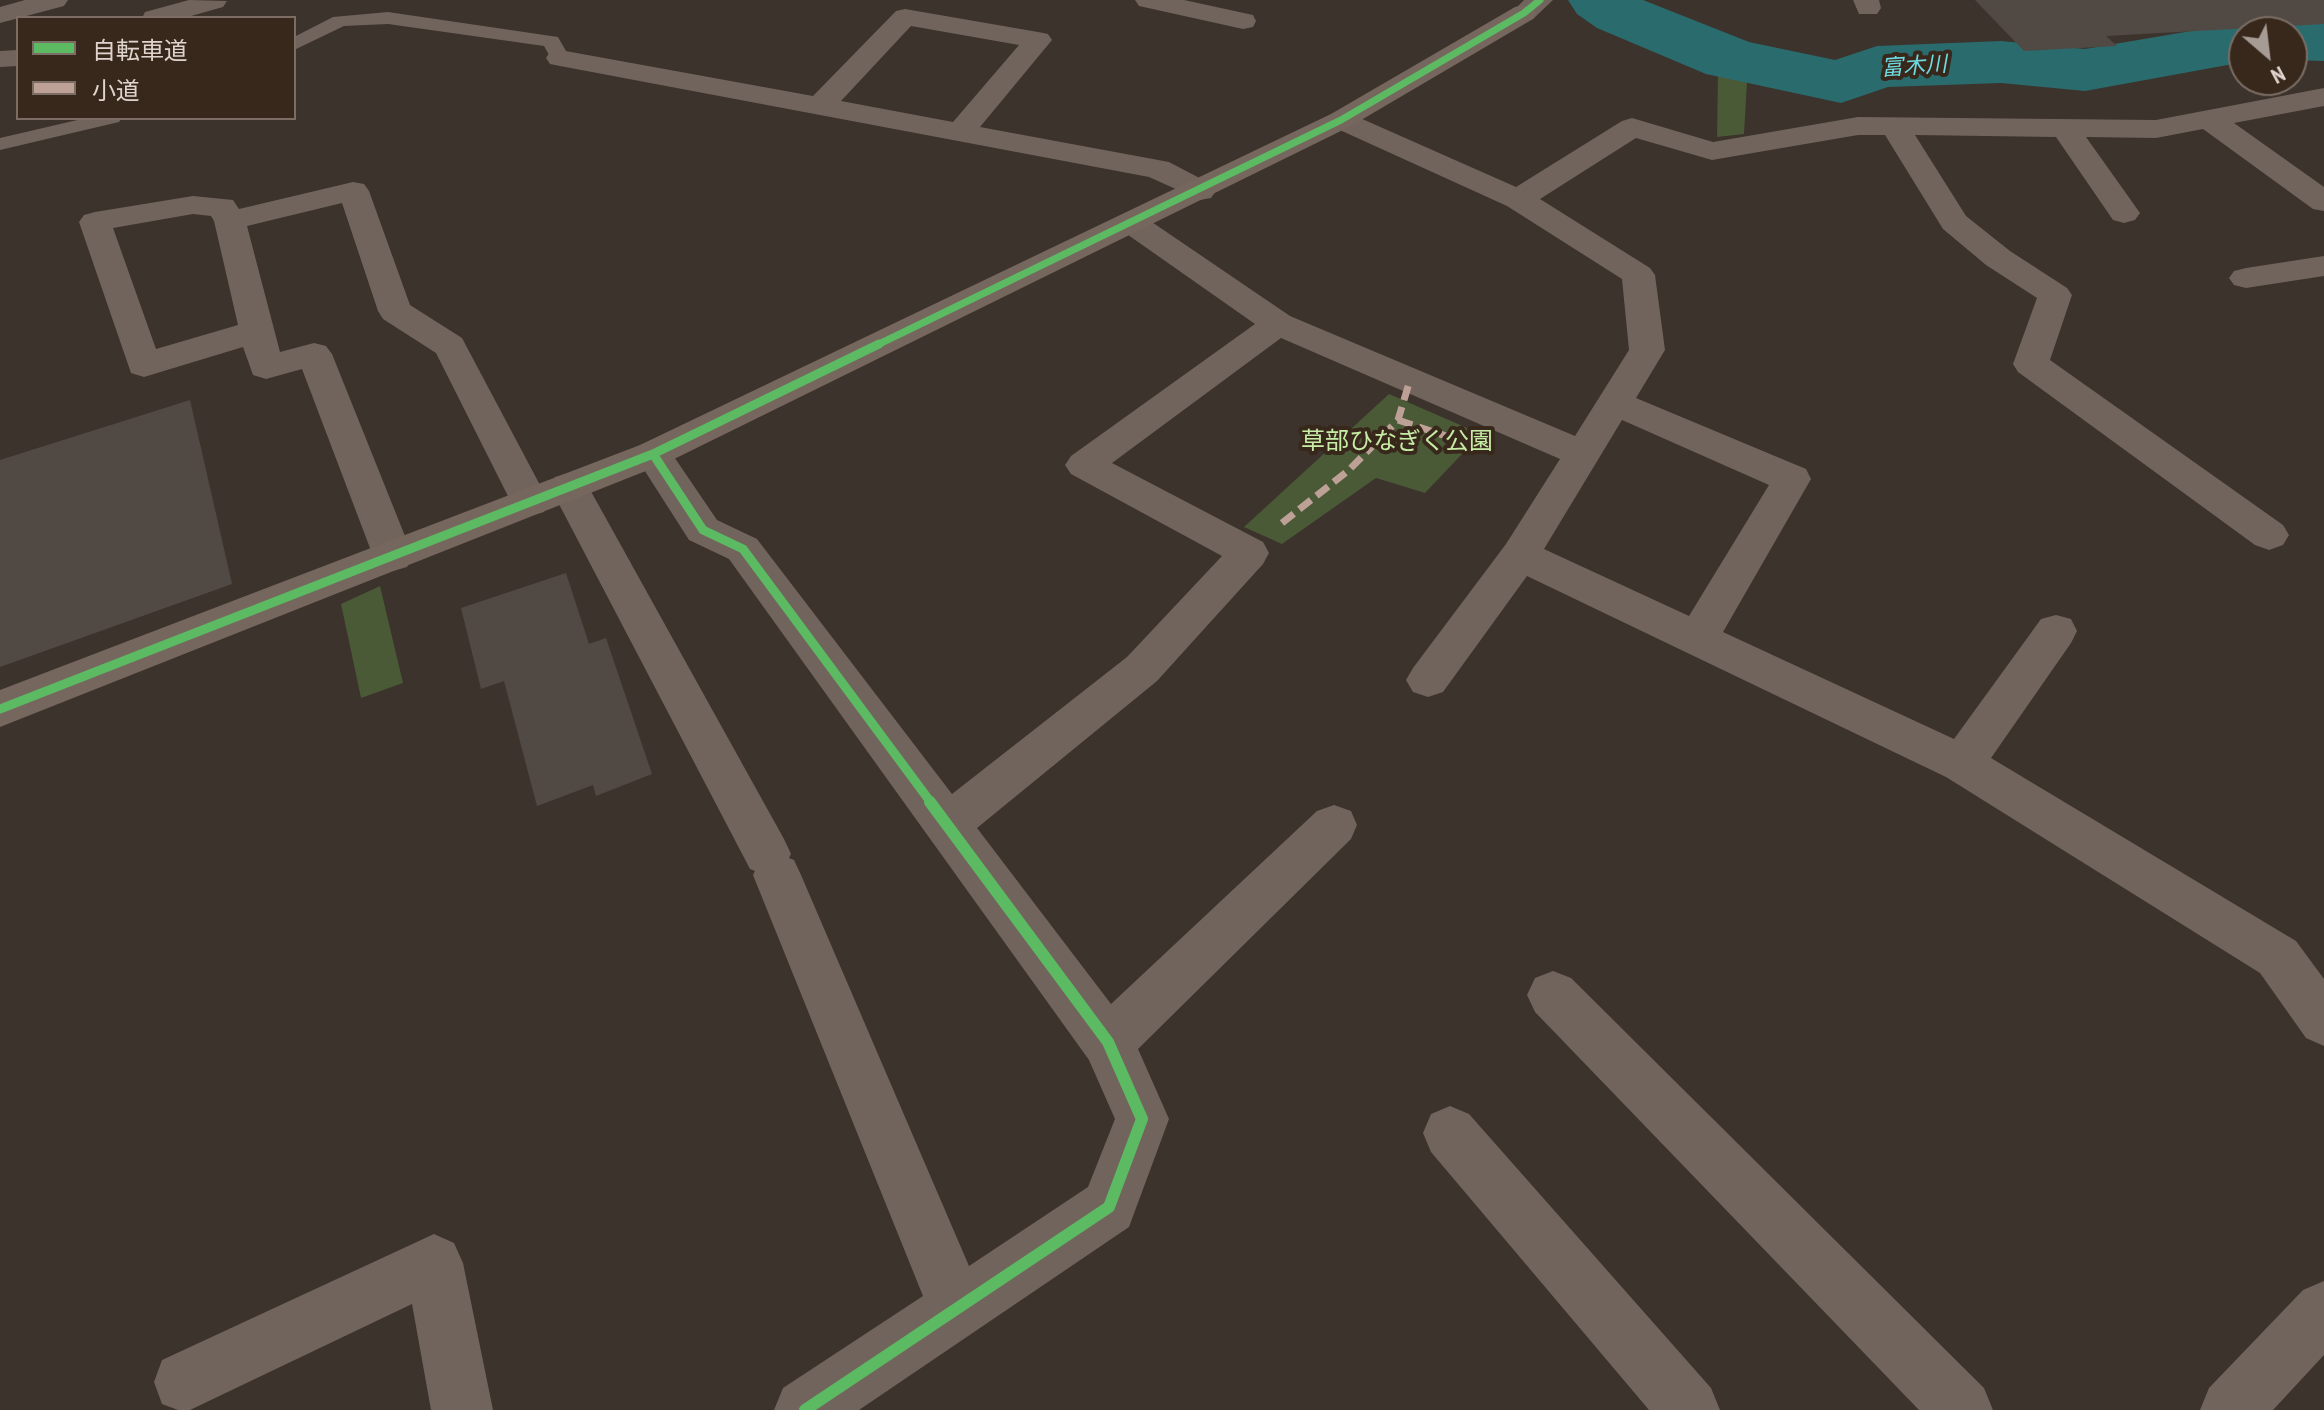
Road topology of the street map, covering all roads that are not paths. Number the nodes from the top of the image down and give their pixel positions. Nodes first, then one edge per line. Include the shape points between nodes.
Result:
1 (55, 0) edge
2 (1148, 0) edge
3 (214, 1) edge
4 (1532, 7) edge
5 (0, 15) edge
6 (162, 16) edge
7 (1243, 21) dead end
8 (296, 43) edge
9 (560, 58) joint
10 (2324, 97) edge
11 (820, 106) junction
12 (2209, 119) junction
13 (103, 120) edge
14 (1341, 120) junction
15 (1895, 127) junction
16 (2065, 128) junction
17 (960, 132) junction
18 (0, 144) edge
19 (1200, 191) junction
20 (1518, 199) junction
21 (2324, 202) edge
22 (2124, 213) dead end
23 (230, 221) junction
24 (1132, 223) junction
25 (2324, 266) edge
26 (2282, 273) junction
27 (2246, 278) dead end
28 (2324, 295) edge
29 (1278, 324) junction
30 (257, 331) junction
31 (1615, 403) junction
32 (653, 454) junction
33 (1583, 454) junction
34 (569, 487) junction
35 (530, 502) junction
36 (2269, 535) dead end
37 (1520, 555) junction
38 (393, 556) junction
39 (2056, 631) dead end
40 (1697, 639) junction
41 (1428, 680) dead end
42 (0, 709) edge
43 (1962, 764) junction
44 (947, 825) junction
45 (1334, 825) dead end
46 (1553, 995) dead end
47 (2324, 1021) edge
48 (1108, 1042) junction
49 (1450, 1133) dead end
50 (957, 1308) junction
51 (2324, 1311) edge
52 (184, 1382) dead end
53 (462, 1410) edge
54 (805, 1410) edge
55 (1689, 1410) edge
56 (1962, 1410) edge
57 (2231, 1410) edge

1 - 5 street
2 - 7 street
3 - 6 street
4 - 14 street
8 - 9 lane via 340,21 388,18 551,41
9 - 11 street
10 - 12 street
11 - 17 street
11 - 17 street via 905,17 1038,40
12 - 16 street via 2156,129
12 - 21 street
13 - 18 lane
14 - 19 street
14 - 20 street
15 - 16 street
15 - 20 street via 1858,126 1712,151 1632,127
15 - 36 street via 1954,222 2055,295 2031,364
16 - 22 street
17 - 19 street via 1158,169
19 - 24 street
20 - 31 street via 1638,275 1647,350
23 - 30 street
23 - 30 street via 222,207 193,205 95,222 144,365
23 - 35 street via 353,191 395,311 450,346
24 - 29 street
24 - 32 street
25 - 26 street
26 - 27 street
26 - 28 street
29 - 33 street
29 - 44 street via 1084,465 1249,553 1142,669
30 - 38 street via 266,367 314,354
31 - 33 street
31 - 40 street via 1792,479
32 - 34 street
32 - 44 street via 703,530 743,549
33 - 37 street
34 - 35 street
34 - 50 street via 772,865
35 - 38 street
37 - 40 street
37 - 41 street
38 - 42 street
39 - 43 street
40 - 43 street
43 - 47 street via 2278,957
44 - 48 street
45 - 48 street
46 - 56 street
48 - 50 street via 1142,1119 1109,1207
49 - 55 street
50 - 54 street
51 - 57 street
52 - 53 street via 434,1263

